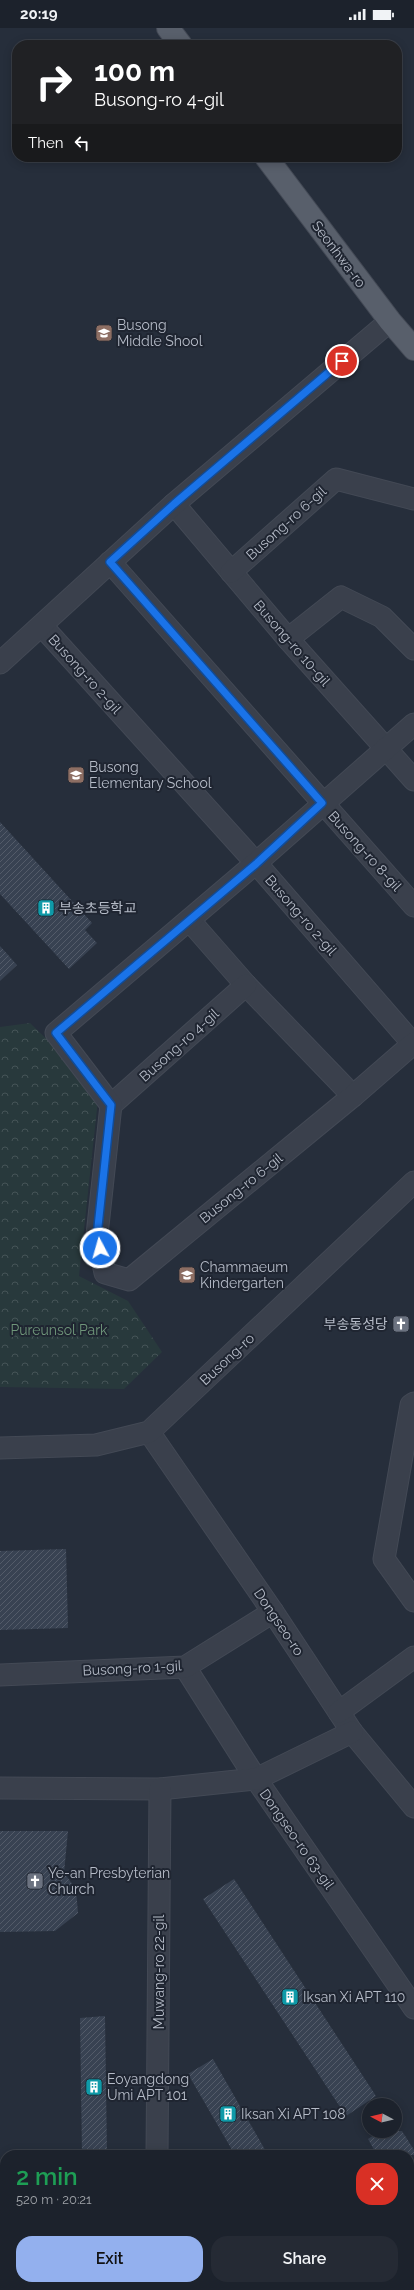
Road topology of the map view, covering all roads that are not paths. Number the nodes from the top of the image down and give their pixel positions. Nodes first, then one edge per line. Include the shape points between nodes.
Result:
1 (168, 28) edge
2 (177, 40) edge
3 (270, 162) edge
4 (390, 321) junction
5 (414, 349) edge
6 (414, 499) edge
7 (174, 504) junction
8 (110, 562) junction
9 (231, 572) junction
10 (42, 626) junction
11 (288, 639) junction
12 (414, 649) edge
13 (0, 663) edge
14 (414, 724) edge
15 (386, 748) junction
16 (414, 780) edge
17 (322, 803) junction
18 (256, 864) junction
19 (414, 906) edge
20 (190, 920) junction
21 (246, 985) junction
22 (414, 1044) edge
23 (353, 1096) junction
24 (111, 1105) junction
25 (414, 1182) edge
26 (414, 1403) edge
27 (149, 1432) junction
28 (0, 1448) edge
29 (414, 1601) edge
30 (273, 1612) junction
31 (414, 1657) edge
32 (185, 1667) junction
33 (0, 1675) edge
34 (339, 1712) junction
35 (352, 1732) junction
36 (256, 1779) junction
37 (0, 1788) edge
38 (160, 1789) junction
39 (414, 1807) edge
40 (414, 2008) edge
41 (157, 2150) edge

1 - 2 main road
3 - 4 main road, Seonhwa-ro
4 - 5 main road, Seonhwa-ro
4 - 7 street
6 - 9 street, Busong-ro 6-gil via 336,479
7 - 8 street
7 - 9 street, Busong-ro 10-gil
8 - 10 street
8 - 17 street, Busong-ro 8-gil
9 - 11 street, Busong-ro 10-gil
10 - 13 street
10 - 18 street, Busong-ro 2-gil
11 - 12 street via 341,598 382,617
11 - 15 street, Busong-ro 10-gil
14 - 15 street
15 - 16 street, Busong-ro 10-gil
15 - 17 street
17 - 18 street
17 - 19 street, Busong-ro 8-gil
18 - 20 street
18 - 22 street, Busong-ro 2-gil
20 - 21 street
20 - 24 street via 56,1033
21 - 23 street
21 - 24 street, Busong-ro 4-gil
22 - 23 street, Busong-ro 6-gil
23 - 24 street, Busong-ro 6-gil via 129,1280 105,1273 97,1236
25 - 27 street, Busong-ro
26 - 29 street via 411,1405 384,1559
27 - 28 street, Busong-ro via 96,1445
27 - 30 street, Dongseo-ro
30 - 32 street, Busong-ro 1-gil
30 - 34 street, Dongseo-ro
31 - 34 street
32 - 33 street, Busong-ro 1-gil
32 - 36 street, Dongseo-ro 63-gil
34 - 35 street, Dongseo-ro
35 - 36 street
35 - 39 street, Dongseo-ro
36 - 38 street
36 - 40 street, Dongseo-ro 63-gil
37 - 38 street
38 - 41 street, Muwang-ro 22-gil

